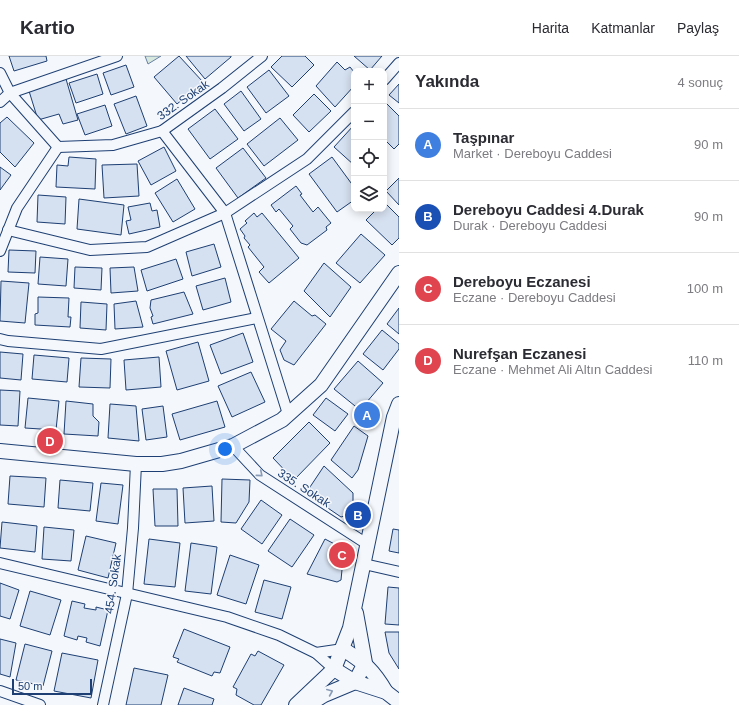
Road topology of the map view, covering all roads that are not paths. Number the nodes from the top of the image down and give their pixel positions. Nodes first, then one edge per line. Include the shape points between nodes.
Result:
1 (117, 56) edge
2 (262, 56) edge
3 (399, 63) edge
4 (0, 73) edge
5 (387, 77) edge
6 (10, 93) junction
7 (0, 102) edge
8 (351, 115) edge
9 (162, 131) junction
10 (58, 146) junction
11 (225, 213) junction
12 (8, 230) junction
13 (0, 251) edge
14 (399, 273) edge
15 (258, 318) junction
16 (0, 339) edge
17 (288, 414) junction
18 (397, 414) edge
19 (233, 446) junction
20 (0, 451) edge
21 (136, 464) junction
22 (367, 544) junction
23 (0, 563) edge
24 (364, 564) junction
25 (399, 572) edge
26 (127, 594) junction
27 (355, 603) junction
28 (343, 649) junction
29 (316, 653) junction
30 (364, 663) junction
31 (334, 669) junction
32 (355, 682) junction
33 (0, 691) edge
34 (386, 692) junction
35 (399, 702) edge
36 (40, 705) edge
37 (103, 705) edge
38 (296, 705) edge
39 (308, 705) edge

1 - 6 street
2 - 9 street, 332. Sokak
3 - 5 street
4 - 6 street
6 - 7 street
6 - 10 street
8 - 11 street via 307,159
9 - 10 street, 332. Sokak via 113,145
9 - 11 street
10 - 12 street via 17,208
11 - 12 street via 147,247 90,250
11 - 15 street
12 - 13 street
14 - 17 street via 321,385
15 - 16 street via 101,349 8,342
15 - 17 street
17 - 19 street via 282,420
18 - 22 street
19 - 21 street via 181,461
19 -> 22 street, 335. Sokak via 260,475
20 - 21 street
21 - 26 street, 454. Sokak
22 - 24 street
23 - 26 street
24 - 25 street
24 - 27 street
26 - 29 street via 227,617 279,635
26 - 37 street, 454. Sokak
27 - 28 street
27 - 30 street
28 - 29 street
28 - 30 street
28 - 31 street
29 - 31 street
30 - 32 street
30 - 34 street via 375,674
31 - 32 street
31 - 38 street
32 - 34 street
39 -> 32 street
33 - 36 street
34 - 35 street

